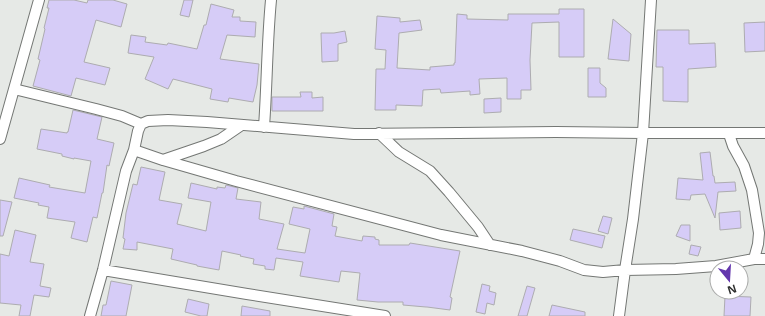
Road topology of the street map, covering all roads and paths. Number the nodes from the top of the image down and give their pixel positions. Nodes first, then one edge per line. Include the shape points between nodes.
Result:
1 (39, 0) edge
2 (271, 0) edge
3 (650, 0) edge
4 (14, 89) junction
5 (142, 124) junction
6 (240, 126) junction
7 (264, 127) junction
8 (379, 133) junction
9 (643, 133) junction
10 (765, 133) edge
11 (728, 134) junction
12 (0, 139) edge
13 (134, 150) junction
14 (163, 160) junction
15 (490, 245) junction
16 (754, 259) junction
17 (765, 259) edge
18 (103, 270) junction
19 (625, 270) junction
20 (90, 316) edge
21 (385, 316) edge
22 (619, 316) edge

1 - 4 street
2 - 7 street
3 - 9 street
4 - 5 street via 122,116
4 - 12 street
5 - 6 street via 148,121 168,120
5 - 13 street
6 - 7 street
6 - 14 street via 222,139
7 - 8 street via 354,134
8 - 9 street
8 - 15 street via 399,152 430,171 467,213
9 - 11 street
9 - 19 street
10 - 11 street
11 - 16 street via 744,166 752,190 759,232
13 - 14 street
13 - 18 street via 126,171
14 - 15 street via 441,235
15 - 19 street via 560,261 584,270
16 - 17 street
16 - 19 street via 716,266
18 - 20 street
18 - 21 street
19 - 22 street

